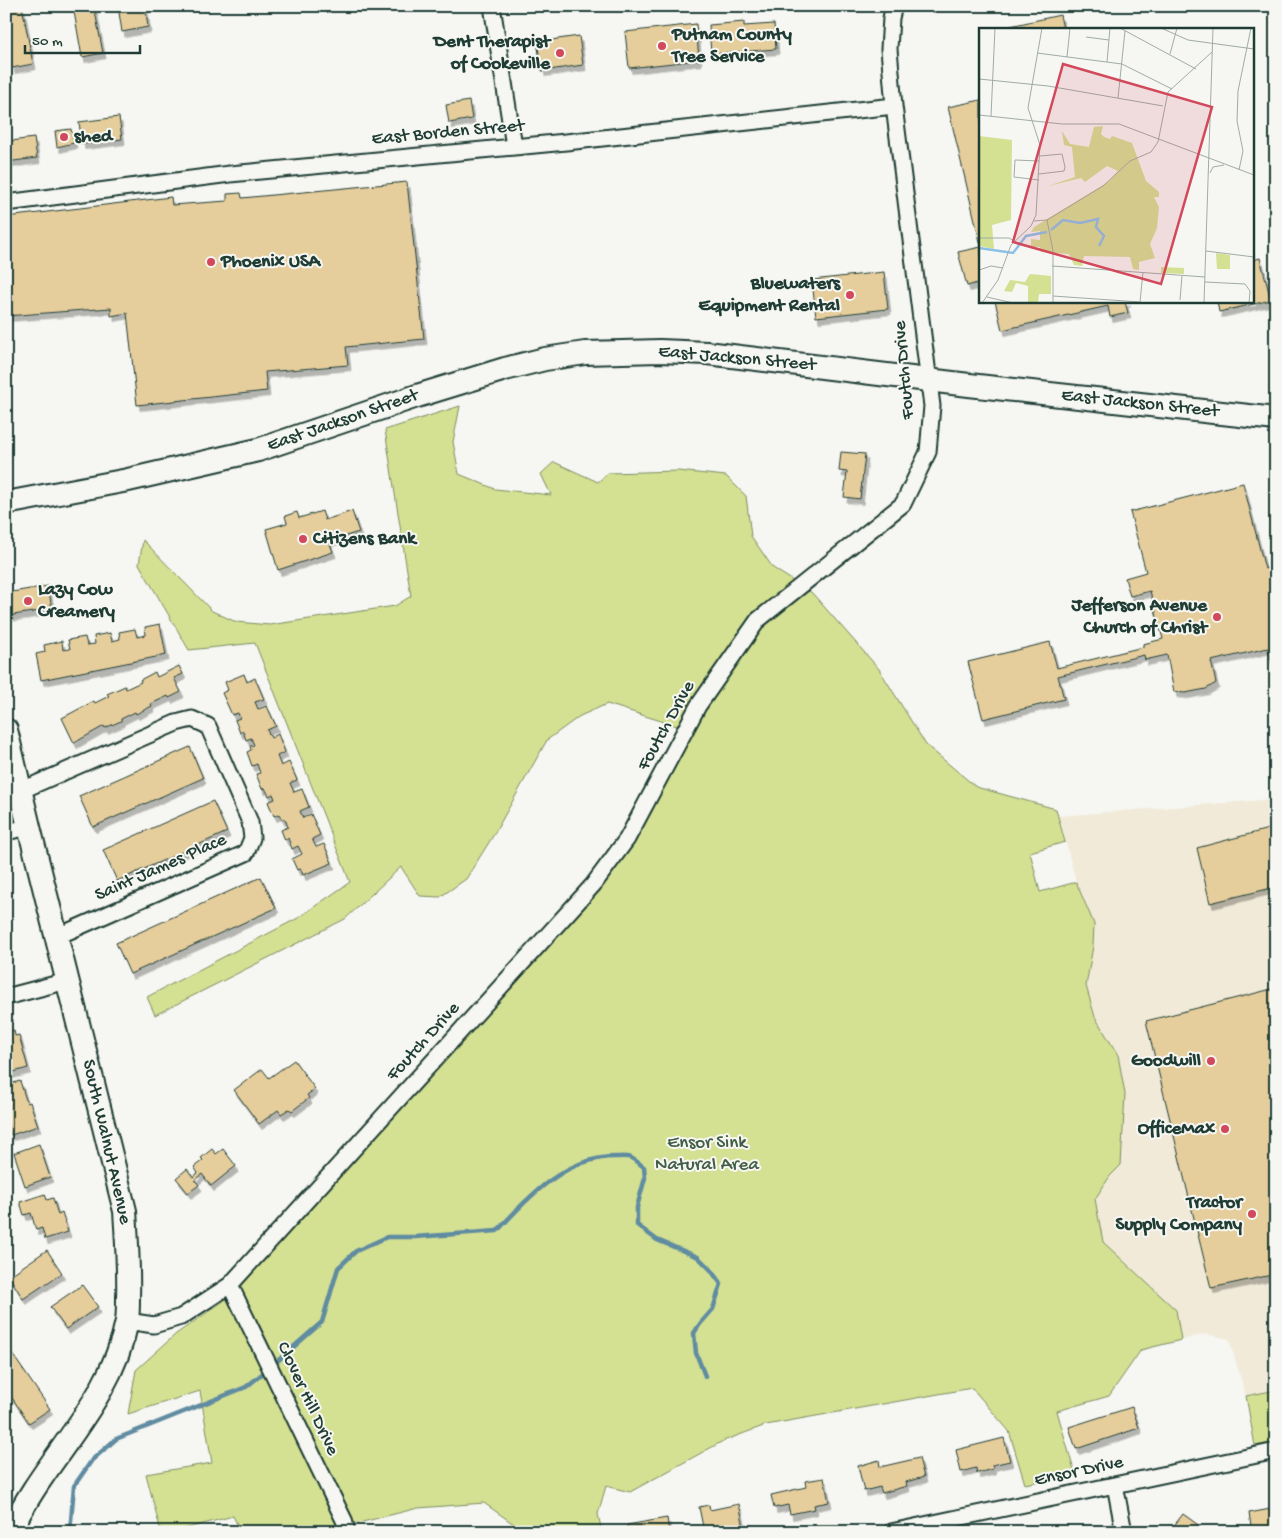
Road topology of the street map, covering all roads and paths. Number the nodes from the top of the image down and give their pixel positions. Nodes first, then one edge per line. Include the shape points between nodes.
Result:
1 (492, 6) edge
2 (894, 6) edge
3 (894, 106) junction
4 (514, 146) junction
5 (6, 203) edge
6 (928, 380) junction
7 (1276, 419) edge
8 (6, 504) edge
9 (6, 730) edge
10 (20, 791) junction
11 (29, 827) junction
12 (6, 832) edge
13 (56, 937) junction
14 (67, 981) junction
15 (6, 997) edge
16 (230, 1285) junction
17 (127, 1321) junction
18 (1276, 1451) edge
19 (1115, 1485) junction
20 (9, 1530) edge
21 (347, 1532) edge
22 (891, 1532) edge
23 (1124, 1532) edge

1 - 4 street
2 - 3 street, Foutch Drive via 889,49
3 - 4 street, East Borden Street
3 - 6 street, Foutch Drive
4 - 5 street, East Borden Street via 230,174
6 - 7 street, East Jackson Street
6 - 8 street, East Jackson Street via 707,353 585,353 544,359 496,372 258,450
6 - 16 street, Foutch Drive via 932,406 928,452 902,504 758,620 698,706 628,839 593,885
9 - 10 street, South Walnut Avenue
10 - 11 street, South Walnut Avenue
10 - 13 street, Saint James Place via 192,720 208,726 250,822 252,838 246,853
11 - 12 street
11 - 13 street, South Walnut Avenue
13 - 14 street, South Walnut Avenue
14 - 15 street
14 - 17 street, South Walnut Avenue via 125,1211 129,1272
16 - 17 street, Foutch Drive via 181,1317 154,1325
16 - 21 street, Clover Hill Drive
17 - 20 street, South Walnut Avenue via 113,1365 96,1401 38,1482
18 - 19 street, Ensor Drive
19 - 22 street, Ensor Drive
19 - 23 street

